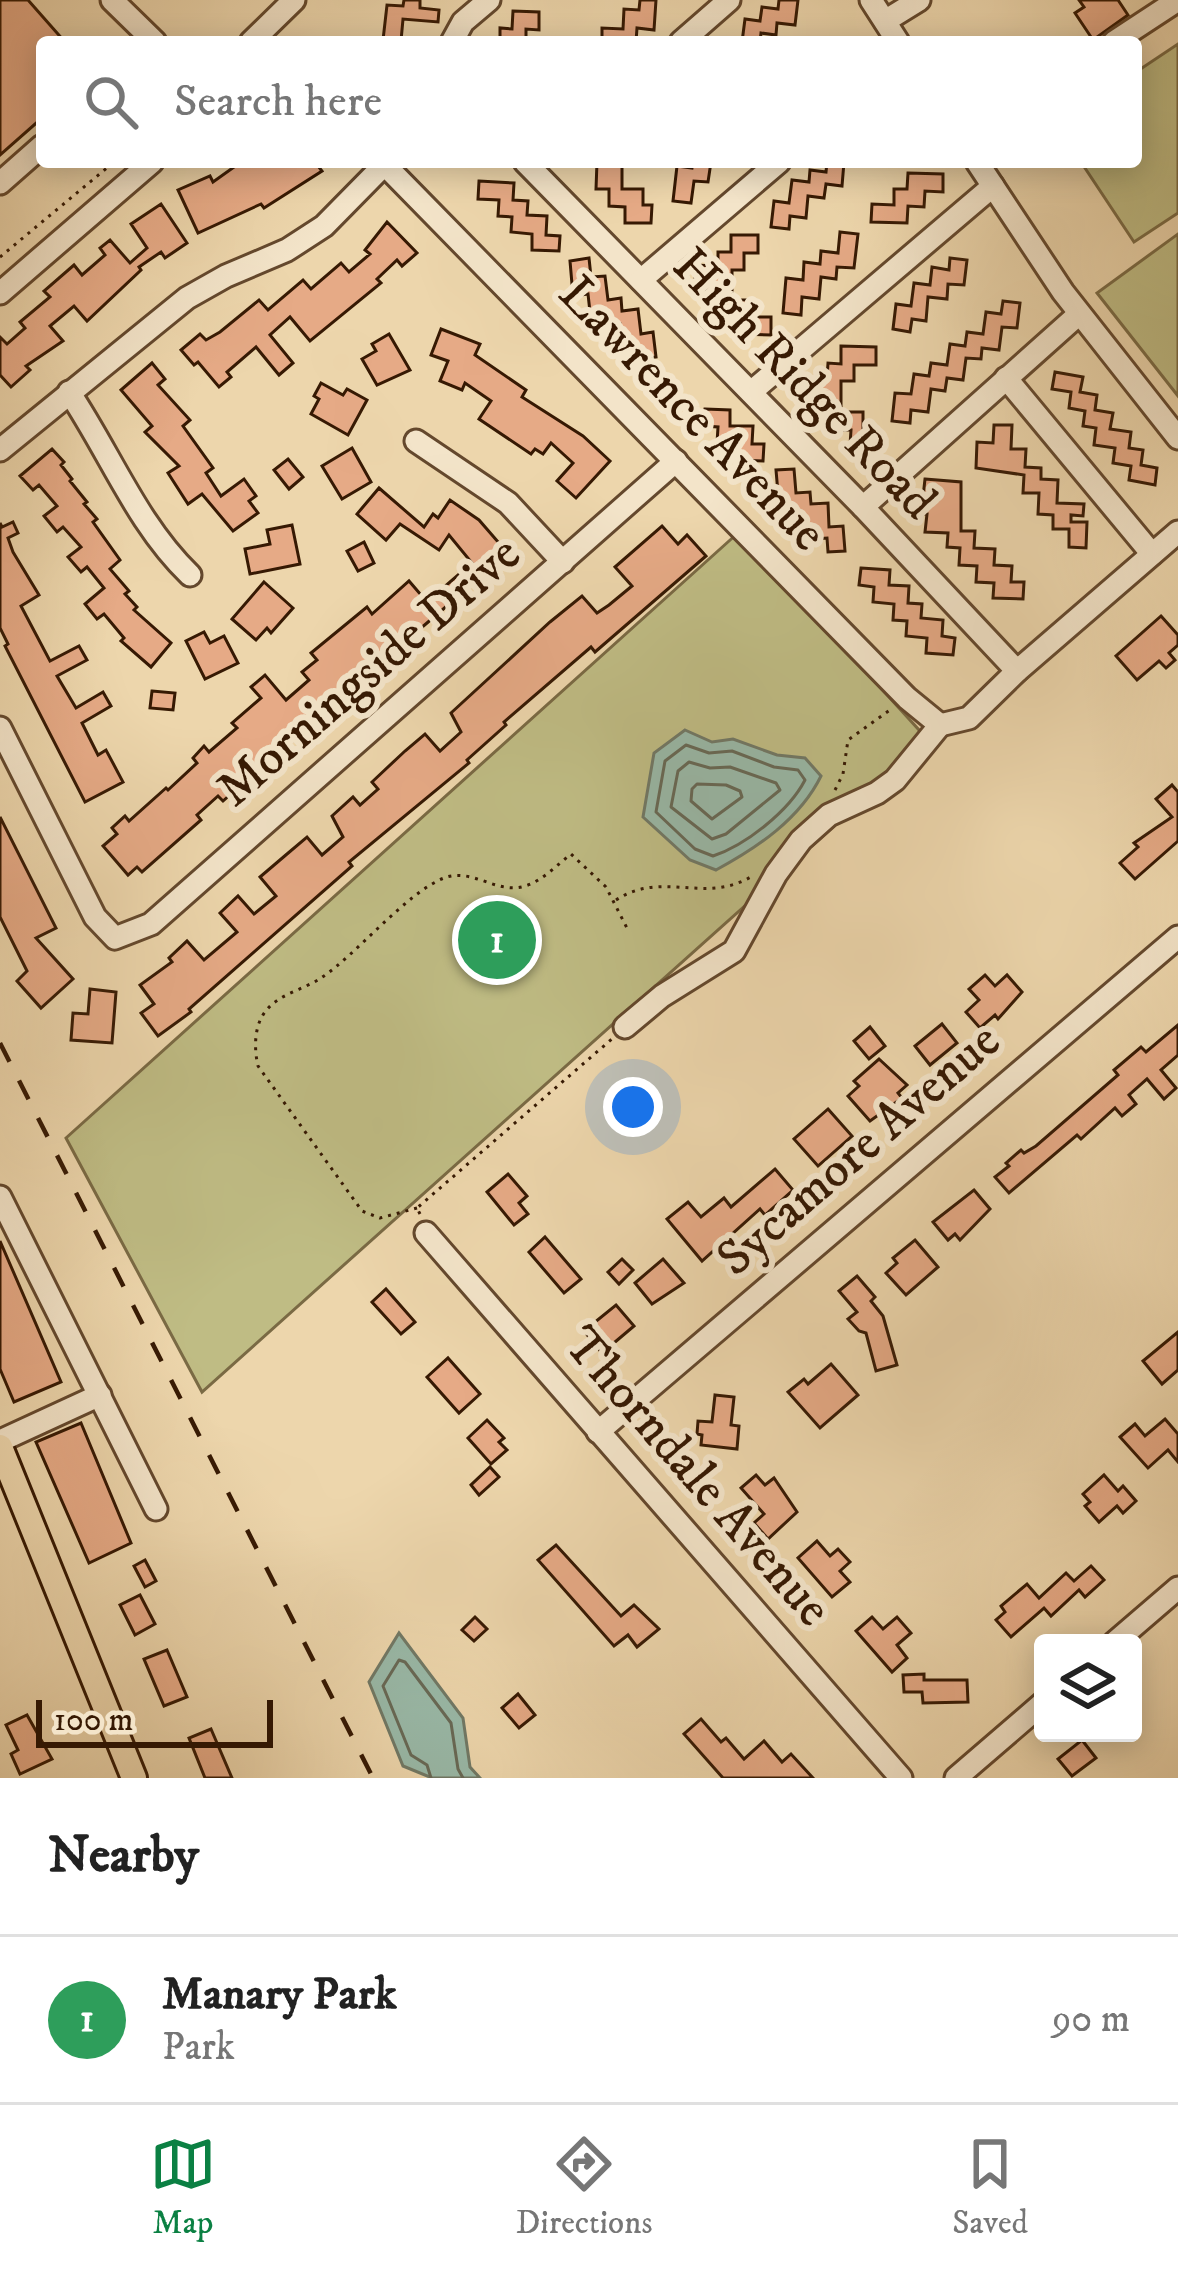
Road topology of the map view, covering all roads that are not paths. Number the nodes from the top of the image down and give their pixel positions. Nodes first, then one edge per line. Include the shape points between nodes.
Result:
1 (112, 0) edge
2 (294, 0) edge
3 (489, 0) edge
4 (729, 0) edge
5 (872, 0) edge
6 (920, 0) edge
7 (1178, 0) edge
8 (885, 21) junction
9 (149, 36) edge
10 (257, 36) edge
11 (455, 36) edge
12 (688, 36) edge
13 (894, 36) edge
14 (1123, 36) edge
15 (36, 151) edge
16 (145, 168) edge
17 (379, 168) edge
18 (389, 168) edge
19 (537, 168) edge
20 (772, 168) edge
21 (981, 168) edge
22 (0, 183) edge
23 (993, 186) junction
24 (641, 280) junction
25 (0, 292) edge
26 (1079, 314) junction
27 (1006, 378) junction
28 (69, 392) junction
29 (751, 392) junction
30 (1178, 438) edge
31 (416, 441) dead end
32 (0, 450) edge
33 (676, 461) junction
34 (863, 507) junction
35 (1178, 532) edge
36 (1152, 554) junction
37 (562, 562) junction
38 (190, 574) dead end
39 (1017, 671) junction
40 (940, 725) junction
41 (0, 728) edge
42 (1178, 937) edge
43 (625, 1027) road end
44 (0, 1197) edge
45 (426, 1233) road end
46 (100, 1396) junction
47 (598, 1432) junction
48 (0, 1444) edge
49 (156, 1509) dead end
50 (1178, 1588) edge
51 (1124, 1634) edge
52 (1034, 1711) edge
53 (134, 1778) edge
54 (901, 1778) edge
55 (956, 1778) edge

1 - 9 street
2 - 10 street
3 - 11 street
4 - 12 street
5 - 8 street
6 - 8 street
7 - 14 street
8 - 13 street
15 - 22 street
16 - 25 street
17 - 28 street via 324,226 188,298
18 - 33 street, Lawrence Avenue
19 - 24 street, High Ridge Road
20 - 24 street
21 - 23 street
23 - 26 street
23 - 29 street
24 - 29 street, High Ridge Road
26 - 27 street
26 - 30 street
27 - 34 street
27 - 36 street
28 - 32 street
28 - 38 street via 154,537
29 - 34 street, High Ridge Road
31 - 37 street via 508,502
33 - 37 street, Morningside Drive
33 - 40 street, Lawrence Avenue
34 - 39 street, High Ridge Road
35 - 36 street
36 - 39 street
37 - 41 street, Morningside Drive via 151,924 115,938 95,917
39 - 40 street via 969,718
40 - 43 street via 895,780 829,815 801,840 734,951
42 - 47 street, Sycamore Avenue
44 - 46 street
45 - 47 street, Thorndale Avenue
46 - 48 street
46 - 49 street
47 - 54 street, Thorndale Avenue
48 - 53 main road
50 - 51 street
52 - 55 street

